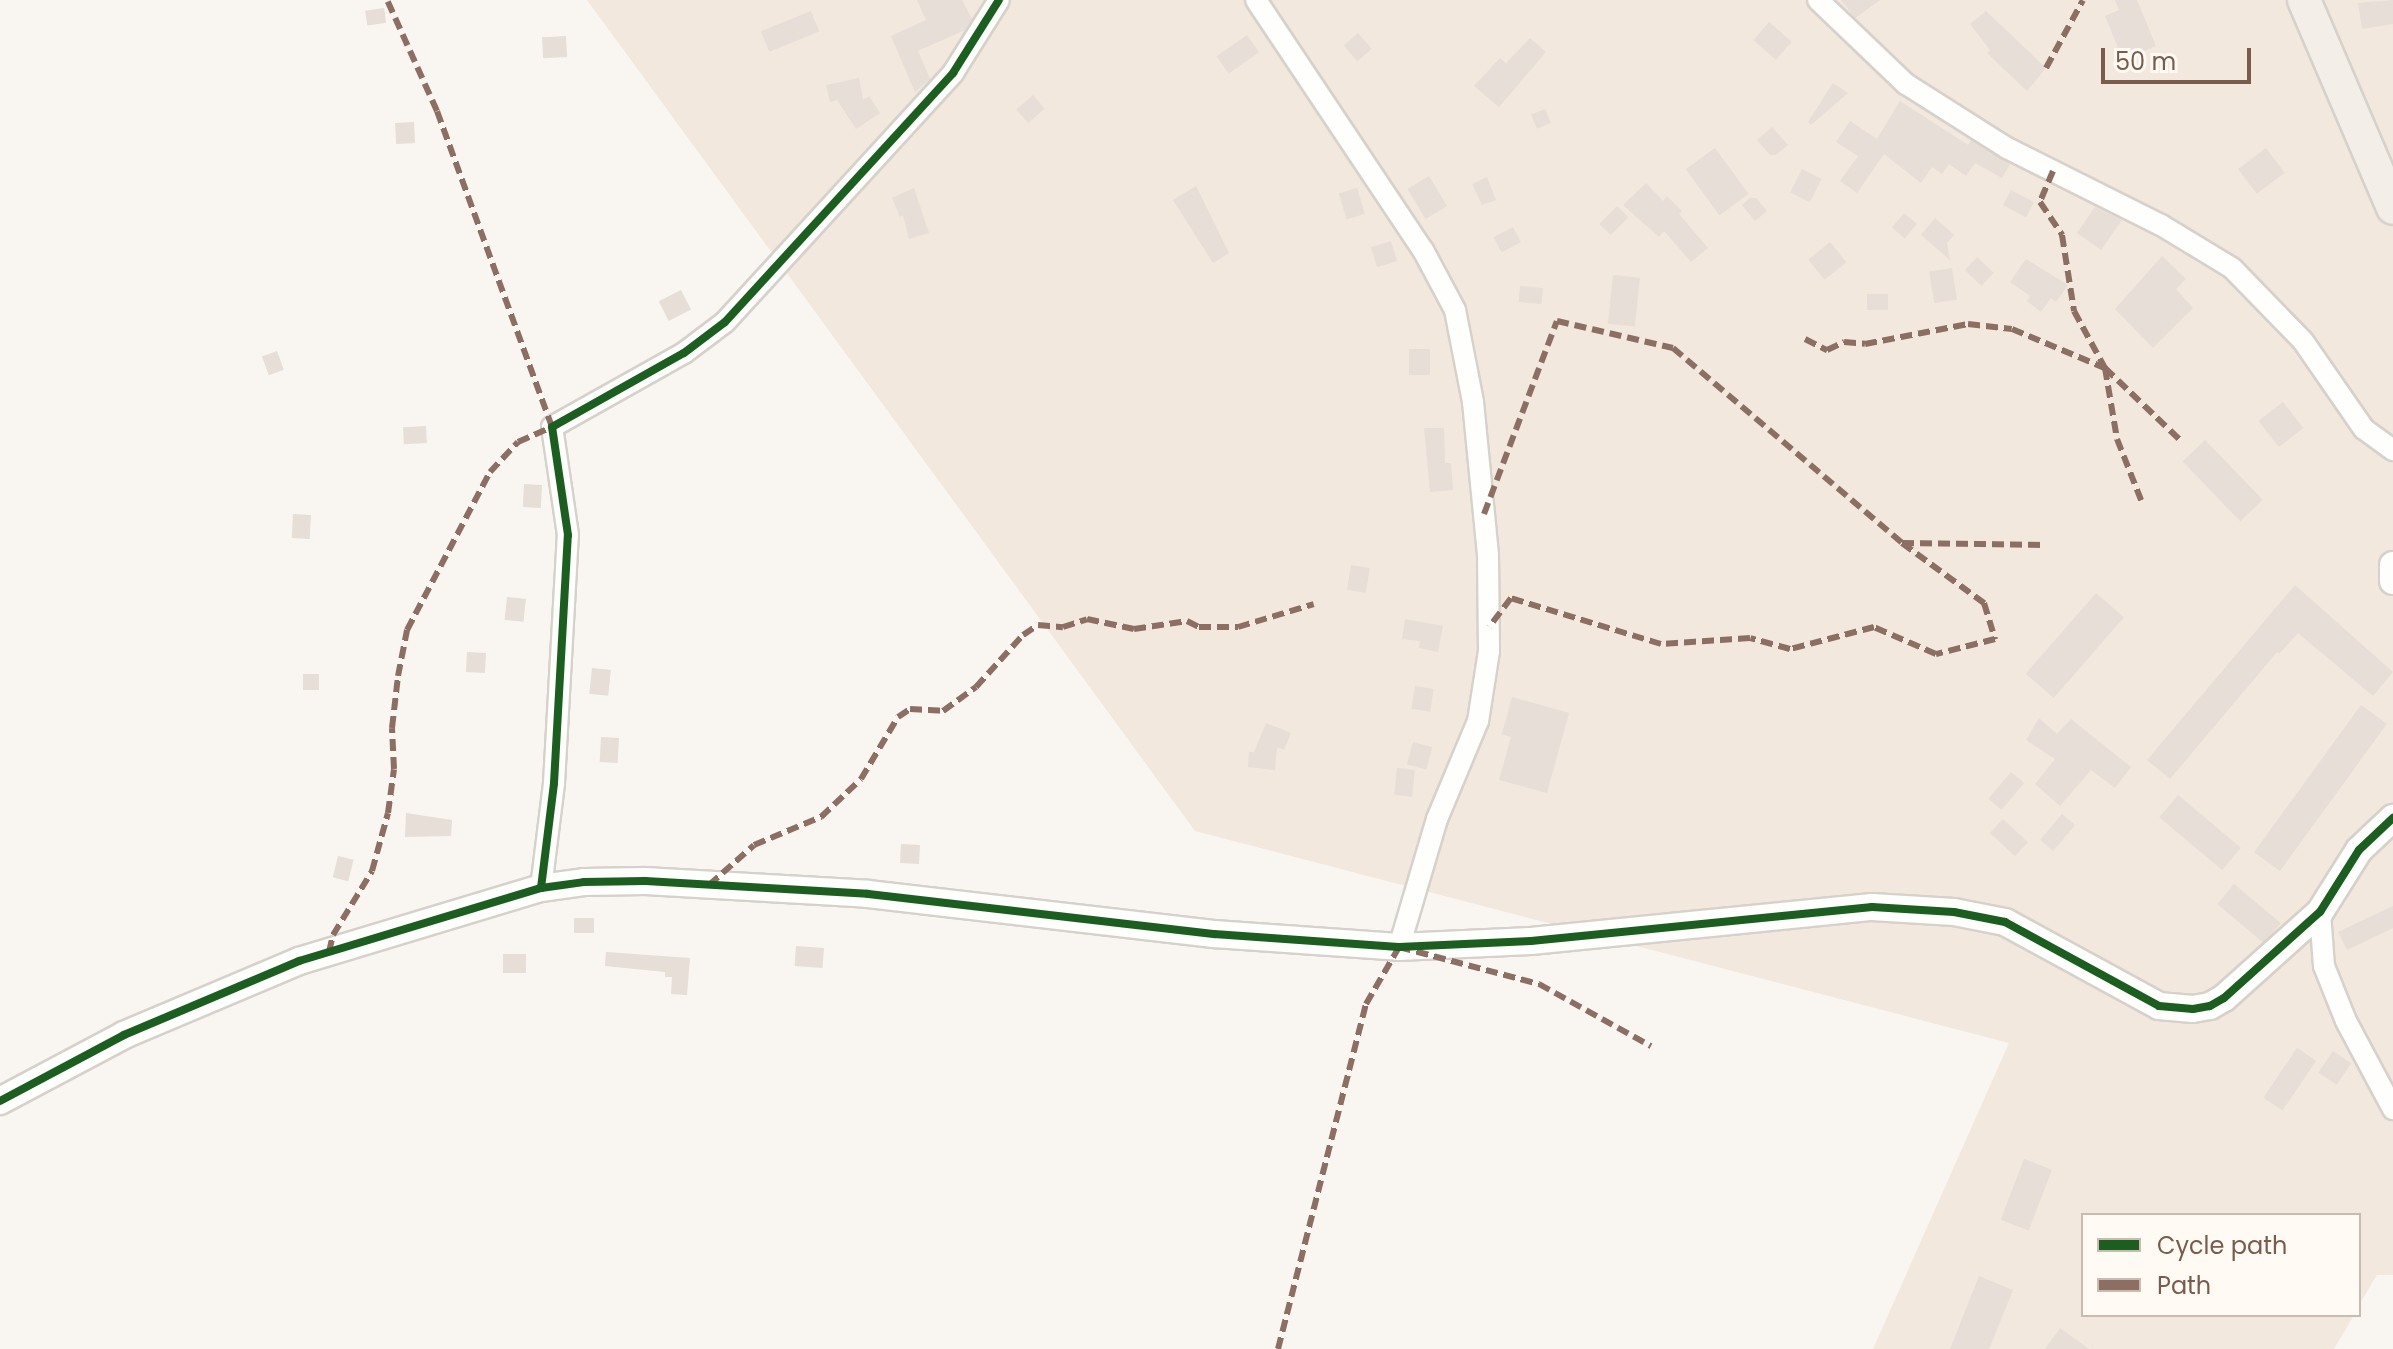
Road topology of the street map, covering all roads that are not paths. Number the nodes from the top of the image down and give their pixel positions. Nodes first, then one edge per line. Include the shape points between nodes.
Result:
1 (999, 0) edge
2 (1256, 0) edge
3 (1818, 0) edge
4 (2304, 0) edge
5 (2393, 208) edge
6 (2393, 450) edge
7 (2393, 565) edge
8 (2393, 581) edge
9 (2393, 818) edge
10 (541, 888) junction
11 (2320, 912) junction
12 (1399, 947) junction
13 (0, 1101) edge
14 (2393, 1109) edge

1 - 10 street via 953,73 725,322 684,353 552,427 568,535 554,783
2 - 12 street via 1430,262 1455,310 1473,402 1488,556 1489,651 1478,721 1437,819
3 - 6 street via 1906,84 2007,148 2161,225 2232,268 2303,341 2364,429
4 - 5 main road
7 - 8 street
9 - 11 street via 2359,850
10 - 12 street via 645,881 868,894 1214,934
10 - 13 street via 299,961 124,1035
11 - 12 street via 2224,998 2193,1009 2159,1006 2137,996 2005,922 1904,908 1531,941
11 - 14 street via 2324,966 2346,1021

